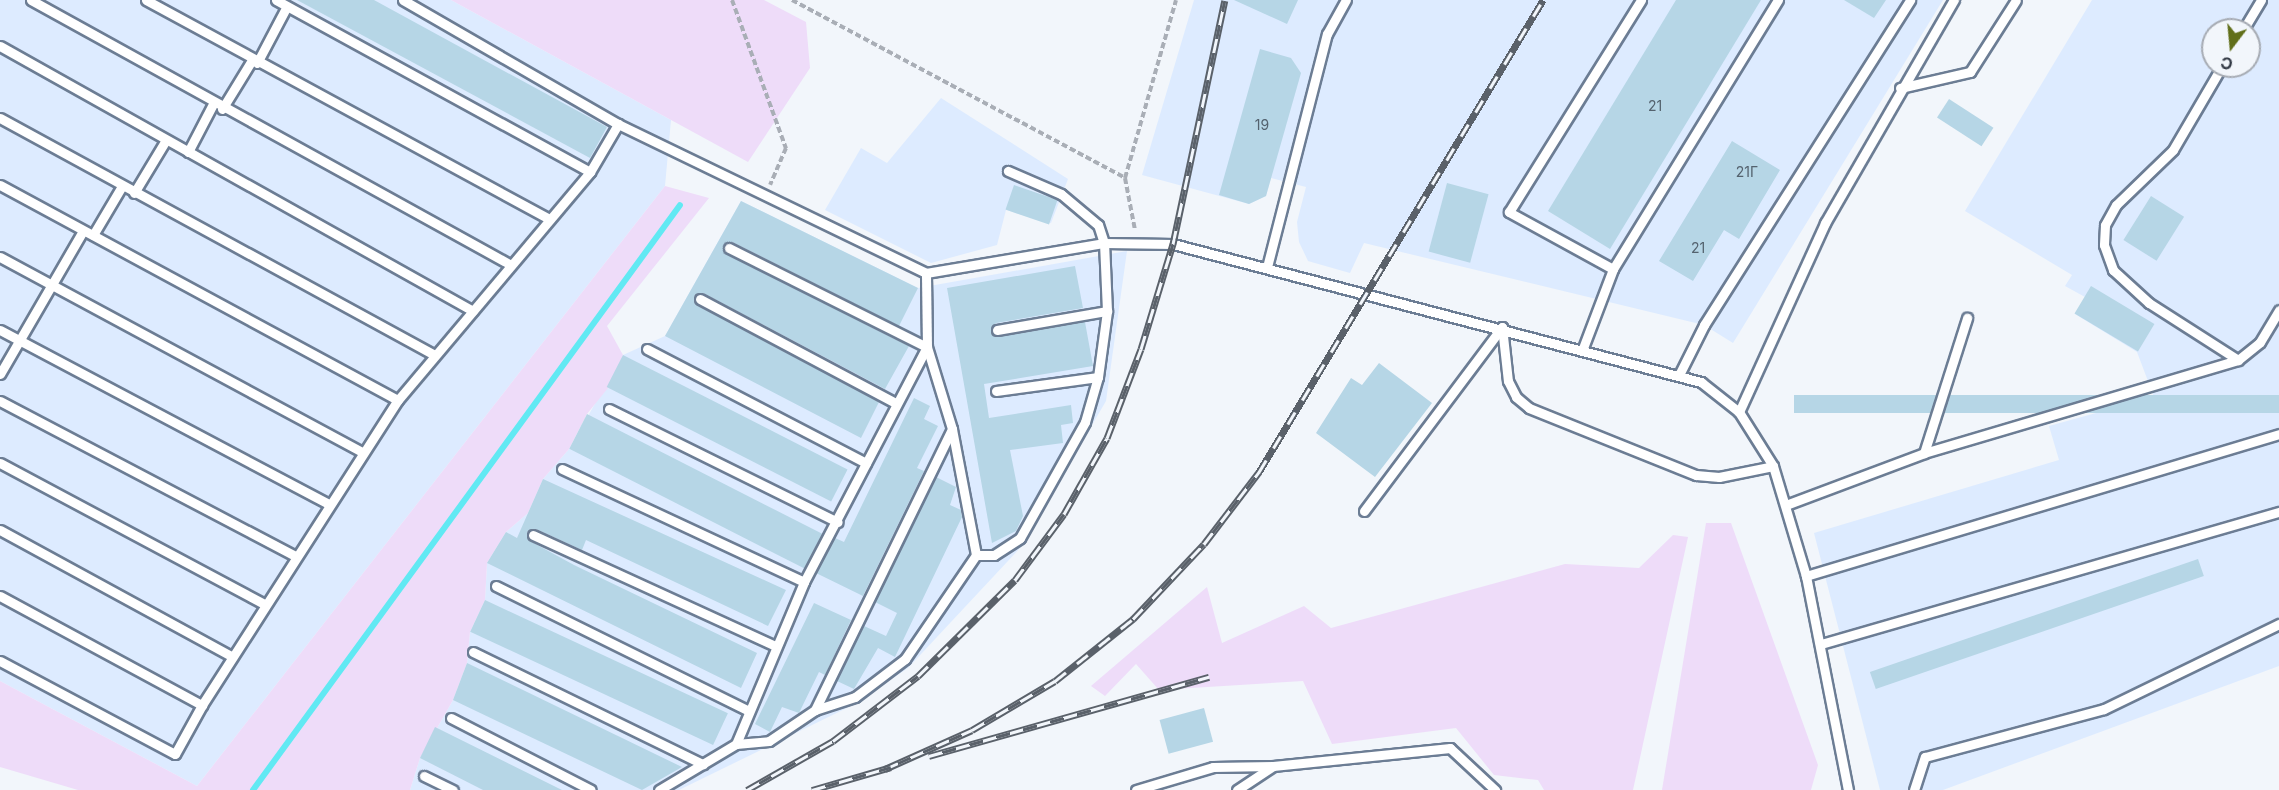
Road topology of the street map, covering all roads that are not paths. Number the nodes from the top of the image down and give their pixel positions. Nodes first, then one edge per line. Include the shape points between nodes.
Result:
1 (31, 0) edge
2 (146, 0) edge
3 (276, 0) edge
4 (302, 0) edge
5 (403, 0) edge
6 (1346, 0) edge
7 (1641, 0) edge
8 (1778, 0) edge
9 (1910, 0) edge
10 (1954, 0) edge
11 (2016, 0) edge
12 (2260, 0) edge
13 (292, 8) junction
14 (2250, 18) edge
15 (0, 46) edge
16 (254, 61) junction
17 (2215, 78) edge
18 (1900, 88) junction
19 (213, 104) junction
20 (222, 110) junction
21 (0, 118) edge
22 (618, 124) junction
23 (166, 140) junction
24 (188, 152) junction
25 (1008, 171) dead end
26 (590, 172) junction
27 (0, 185) edge
28 (122, 186) junction
29 (134, 194) junction
30 (549, 219) junction
31 (83, 231) junction
32 (93, 235) junction
33 (1104, 243) junction
34 (729, 248) dead end
35 (0, 257) edge
36 (510, 265) junction
37 (1267, 267) junction
38 (1613, 269) junction
39 (926, 273) junction
40 (52, 285) junction
41 (700, 299) dead end
42 (2279, 310) edge
43 (473, 311) junction
44 (1107, 311) junction
45 (1967, 318) dead end
46 (1502, 327) junction
47 (0, 330) edge
48 (997, 330) dead end
49 (19, 341) junction
50 (927, 347) junction
51 (1583, 348) junction
52 (647, 349) dead end
53 (434, 355) junction
54 (2238, 360) junction
55 (1680, 373) junction
56 (0, 374) edge
57 (1098, 376) junction
58 (996, 391) dead end
59 (398, 400) junction
60 (0, 401) edge
61 (896, 403) junction
62 (609, 409) dead end
63 (1739, 412) junction
64 (952, 429) junction
65 (2279, 434) edge
66 (362, 452) junction
67 (1924, 453) junction
68 (0, 463) edge
69 (866, 463) junction
70 (1773, 466) junction
71 (562, 469) dead end
72 (329, 504) junction
73 (1786, 505) junction
74 (1364, 512) dead end
75 (2279, 512) edge
76 (838, 522) junction
77 (0, 530) edge
78 (533, 536) dead end
79 (976, 555) junction
80 (295, 556) junction
81 (1806, 576) junction
82 (804, 582) junction
83 (496, 586) dead end
84 (0, 596) edge
85 (264, 604) junction
86 (2279, 624) edge
87 (1821, 644) junction
88 (775, 646) junction
89 (473, 652) dead end
90 (231, 656) junction
91 (0, 661) edge
92 (202, 705) junction
93 (747, 710) junction
94 (815, 710) junction
95 (451, 718) dead end
96 (736, 744) junction
97 (703, 764) junction
98 (1273, 766) junction
99 (424, 776) dead end
100 (453, 790) edge
101 (591, 790) edge
102 (659, 790) edge
103 (1136, 790) edge
104 (1237, 790) edge
105 (1495, 790) edge
106 (1848, 790) edge
107 (1914, 790) edge

1 - 19 lane
2 - 16 lane
3 - 13 lane
4 - 13 lane
5 - 22 lane
6 - 37 lane via 1327,34
7 - 38 lane via 1509,212
8 - 38 lane
9 - 55 lane via 1704,325
10 - 18 lane
11 - 18 lane via 1970,72
12 - 14 lane
13 - 16 lane
13 - 26 lane
15 - 23 lane
16 - 20 lane
16 - 30 lane
17 - 54 lane via 2173,150 2116,205 2105,225 2104,245 2113,270 2149,303
18 - 63 lane via 1825,223
19 - 20 lane
19 - 24 lane
20 - 36 lane
21 - 28 lane
22 - 26 lane
22 - 39 lane
23 - 24 lane
23 - 29 lane
24 - 43 lane
25 - 33 lane via 1035,180 1085,210 1098,225
26 - 30 lane
27 - 31 lane
28 - 29 lane
28 - 32 lane
29 - 53 lane
30 - 36 lane
31 - 32 lane
31 - 40 lane
32 - 59 lane
33 - 37 lane via 1136,240
33 - 39 lane
33 - 44 lane
34 - 50 lane
35 - 40 lane
36 - 43 lane
37 - 46 lane
38 - 51 lane
39 - 50 lane
40 - 49 lane
40 - 66 lane
41 - 61 lane
42 - 54 lane via 2260,342
43 - 53 lane
44 - 48 lane
44 - 57 lane
45 - 67 lane
46 - 51 lane
46 - 70 lane via 1508,381 1516,397 1529,408 1696,475 1719,477
46 - 74 lane
47 - 49 lane
49 - 56 lane
49 - 72 lane
50 - 61 lane
50 - 64 lane
51 - 55 lane
52 - 69 lane
53 - 59 lane
54 - 67 lane
55 - 63 lane via 1721,395
57 - 58 lane
57 - 79 lane via 1085,422 1020,538 994,555
59 - 66 lane
60 - 80 lane
61 - 69 lane
62 - 76 lane
63 - 70 lane
64 - 79 lane
64 - 94 lane
65 - 81 lane
66 - 72 lane
67 - 73 lane
68 - 85 lane
69 - 76 lane
70 - 73 lane
71 - 82 lane
72 - 80 lane
73 - 81 lane
75 - 87 lane
76 - 82 lane
77 - 90 lane
78 - 88 lane
79 - 94 lane via 905,659 855,697
80 - 85 lane
81 - 87 lane
82 - 88 lane
83 - 93 lane
84 - 92 lane
85 - 90 lane
86 - 107 lane via 2104,709 1925,757
87 - 106 lane
88 - 93 lane
89 - 97 lane
90 - 92 lane
91 - 92 lane via 175,754
93 - 96 lane
94 - 96 lane via 769,741
95 - 101 lane
96 - 97 lane
97 - 102 lane
98 - 103 lane via 1213,767
98 - 104 lane
98 - 105 lane via 1450,748
99 - 100 lane

